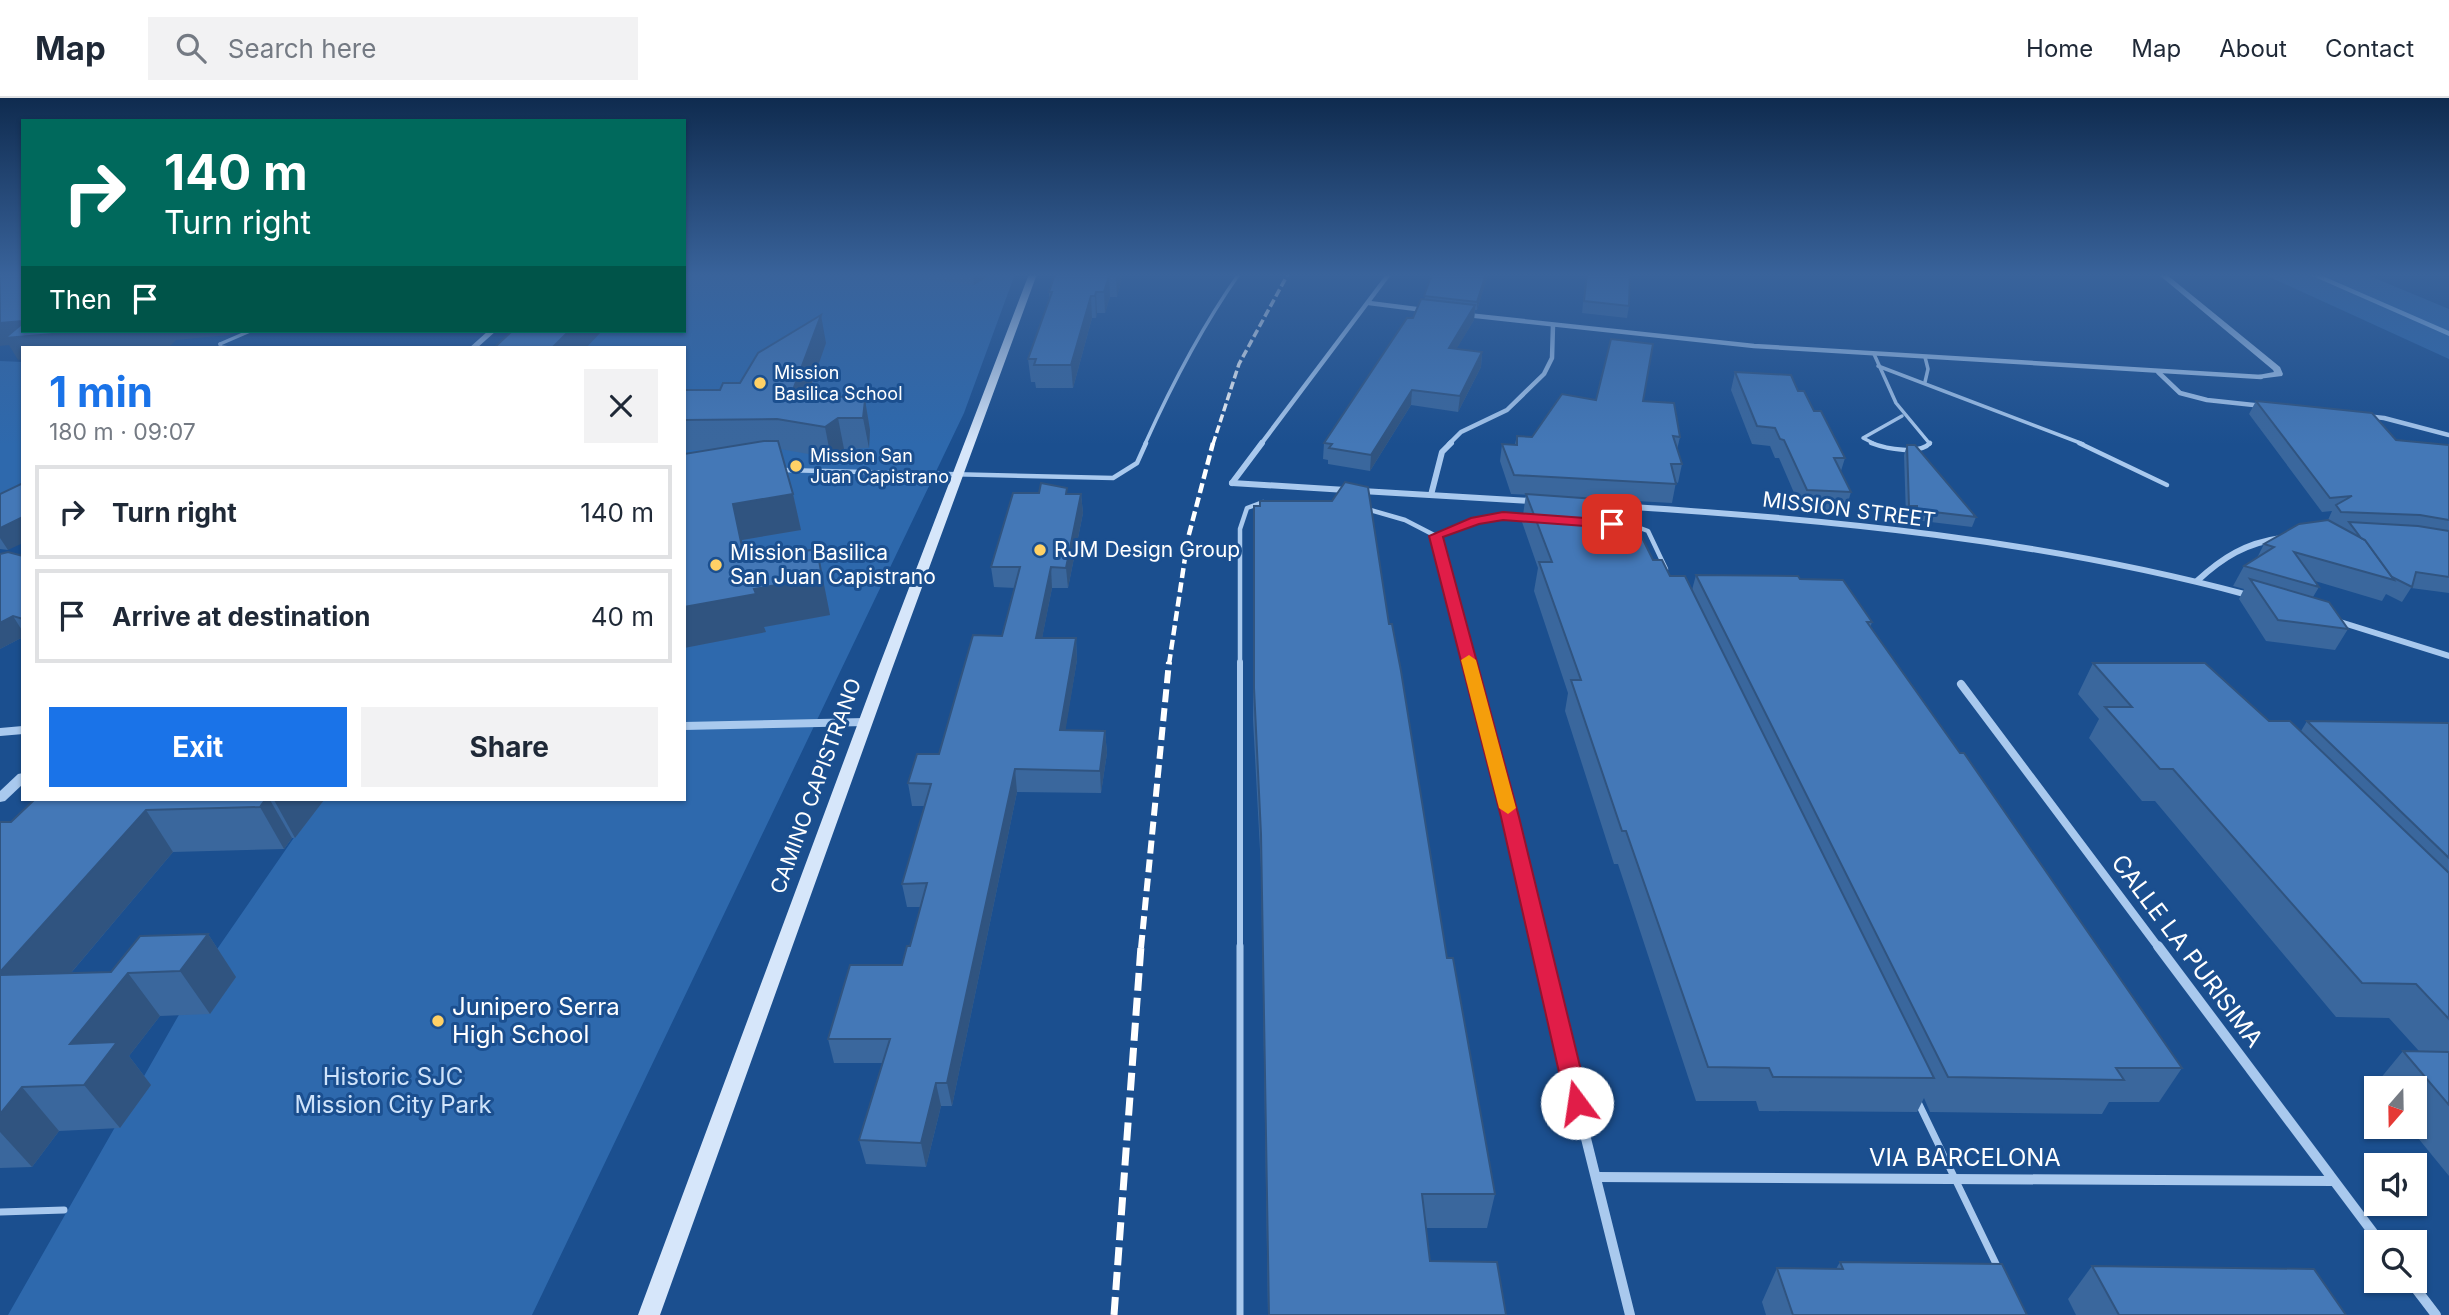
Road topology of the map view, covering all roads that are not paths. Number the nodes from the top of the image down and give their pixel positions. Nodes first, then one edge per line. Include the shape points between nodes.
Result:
1 (1011, 331) edge
2 (1201, 331) edge
3 (1348, 331) edge
4 (1553, 331) edge
5 (1609, 331) edge
6 (2231, 331) edge
7 (245, 333) edge
8 (490, 333) edge
9 (221, 346) edge
10 (475, 346) edge
11 (1874, 354) junction
12 (1924, 357) junction
13 (1878, 366) junction
14 (2158, 372) junction
15 (2261, 377) joint
16 (1925, 382) junction
17 (2275, 407) edge
18 (2357, 415) edge
19 (1902, 416) junction
20 (2449, 435) edge
21 (769, 470) edge
22 (959, 473) junction
23 (2167, 485) dead end
24 (1431, 495) junction
25 (1274, 502) edge
26 (1542, 502) edge
27 (1611, 506) edge
28 (1357, 507) edge
29 (1530, 518) edge
30 (1626, 525) edge
31 (1436, 536) junction
32 (2291, 537) edge
33 (1672, 581) edge
34 (2197, 581) junction
35 (2262, 599) edge
36 (2326, 618) edge
37 (2449, 656) edge
38 (1961, 684) dead end
39 (866, 722) junction
40 (686, 726) edge
41 (21, 730) edge
42 (0, 732) edge
43 (21, 779) edge
44 (0, 798) edge
45 (1915, 1095) edge
46 (1596, 1177) junction
47 (1955, 1179) junction
48 (2333, 1181) junction
49 (64, 1210) dead end
50 (0, 1212) edge
51 (2371, 1230) edge
52 (2002, 1278) edge
53 (2419, 1293) edge
54 (649, 1315) edge
55 (1240, 1315) edge
56 (1630, 1315) edge
57 (2436, 1315) edge

1 - 22 main road, CAMINO CAPISTRANO
2 - 22 lane via 1137,463 1113,478
3 - 24 street via 1232,483
4 - 24 street via 1552,358 1544,374 1507,410 1461,432 1442,452
5 - 11 street
6 - 15 street via 2280,374
7 - 9 lane
8 - 10 street
11 - 12 street
11 - 13 lane
12 - 14 street
12 - 16 lane via 1928,369
13 - 16 lane
13 - 19 lane
14 - 15 street
14 - 17 street via 2180,393 2207,401
16 - 23 lane via 2063,435
18 - 20 street
19 - 19 lane via 1931,444 1919,449 1888,448 1863,438
21 - 22 lane
22 - 39 main road, CAMINO CAPISTRANO
24 - 26 street
25 - 55 lane via 1247,508 1240,529
27 - 34 street, MISSION STREET via 1749,513 1904,531
28 - 31 lane via 1405,520
29 - 31 lane via 1491,517
30 - 33 lane via 1648,531
31 - 46 street via 1510,817
32 - 34 street via 2252,542 2221,559
34 - 35 street, MISSION STREET
36 - 37 street
38 - 48 street, CALLE LA PURISIMA
39 - 40 street
39 - 54 main road, CAMINO CAPISTRANO
41 - 42 street
43 - 44 street
45 - 47 lane
46 - 47 street, VIA BARCELONA
46 - 56 street
47 - 48 street, VIA BARCELONA
47 - 52 lane
48 - 51 street, CALLE LA PURISIMA
49 - 50 lane
53 - 57 street

